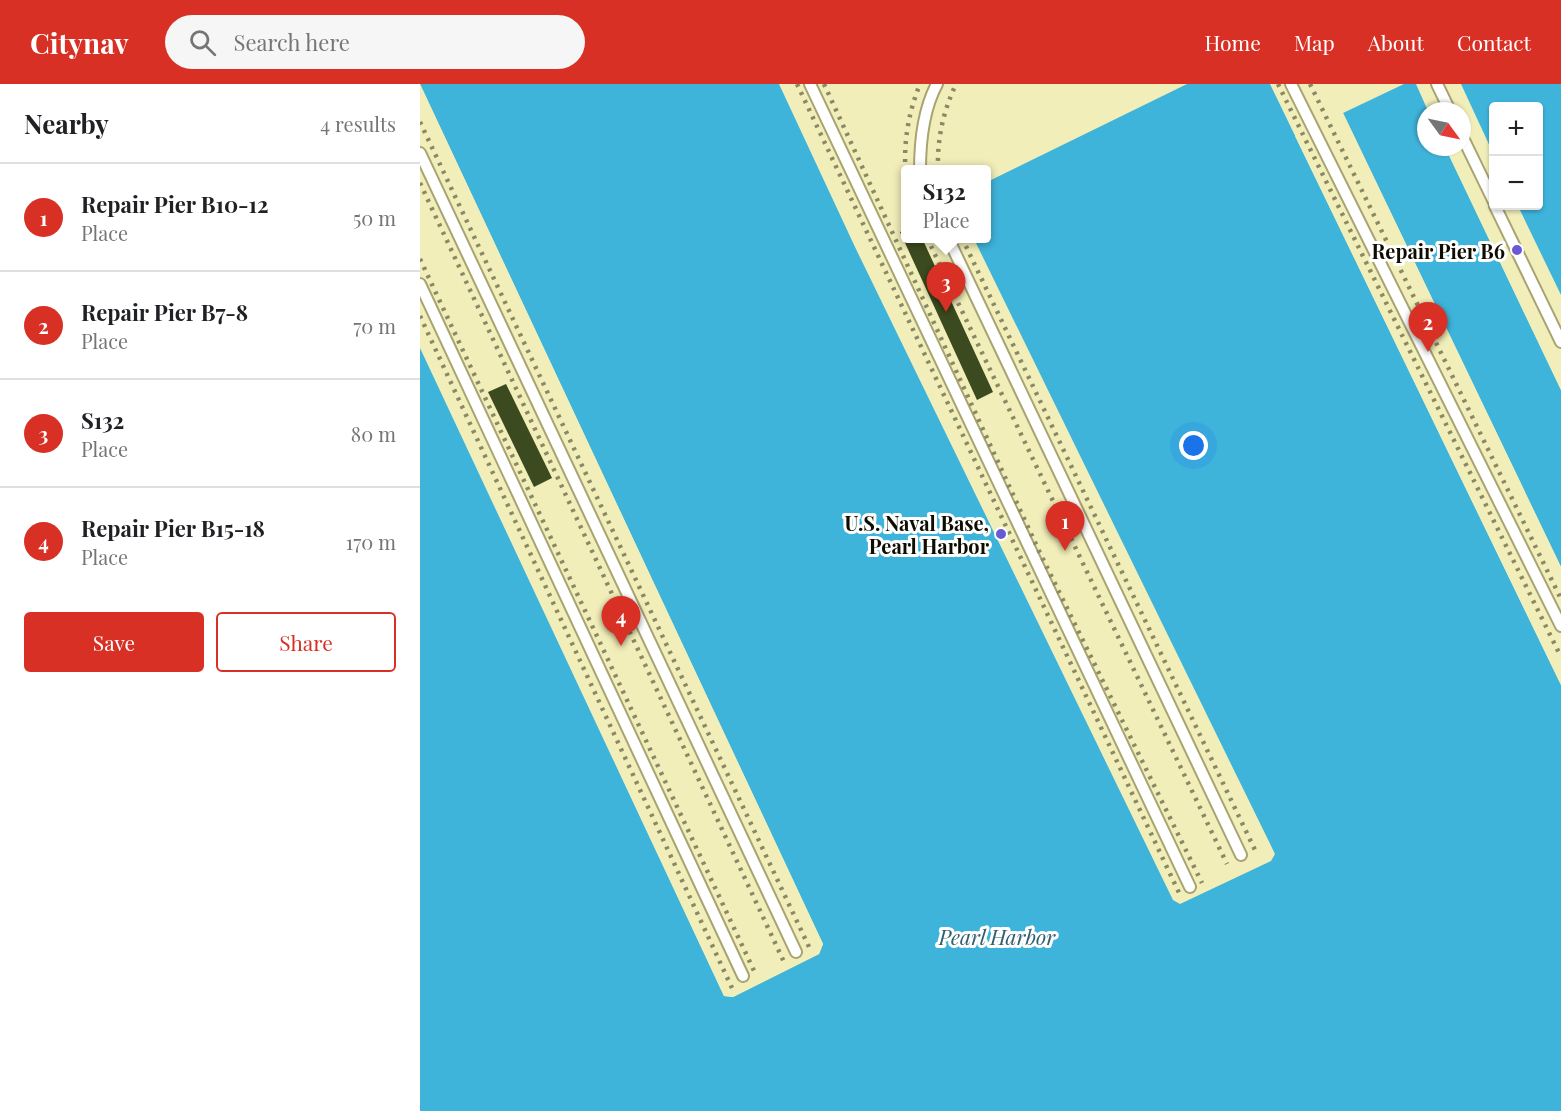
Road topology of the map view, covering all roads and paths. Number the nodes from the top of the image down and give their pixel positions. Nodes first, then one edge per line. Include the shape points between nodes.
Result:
1 (810, 84) edge
2 (937, 84) edge
3 (1291, 84) edge
4 (1437, 84) edge
5 (1446, 102) edge
6 (420, 153) edge
7 (1471, 155) edge
8 (920, 165) edge
9 (1489, 193) edge
10 (1497, 210) edge
11 (950, 243) edge
12 (420, 285) edge
13 (1561, 342) edge
14 (1561, 626) edge
15 (1241, 855) dead end
16 (1190, 887) dead end
17 (796, 951) dead end
18 (743, 976) dead end

1 - 16 lane
2 - 8 lane via 930,96
3 - 14 lane
4 - 5 lane
6 - 17 lane
7 - 9 lane
10 - 13 lane
11 - 15 lane
12 - 18 lane

